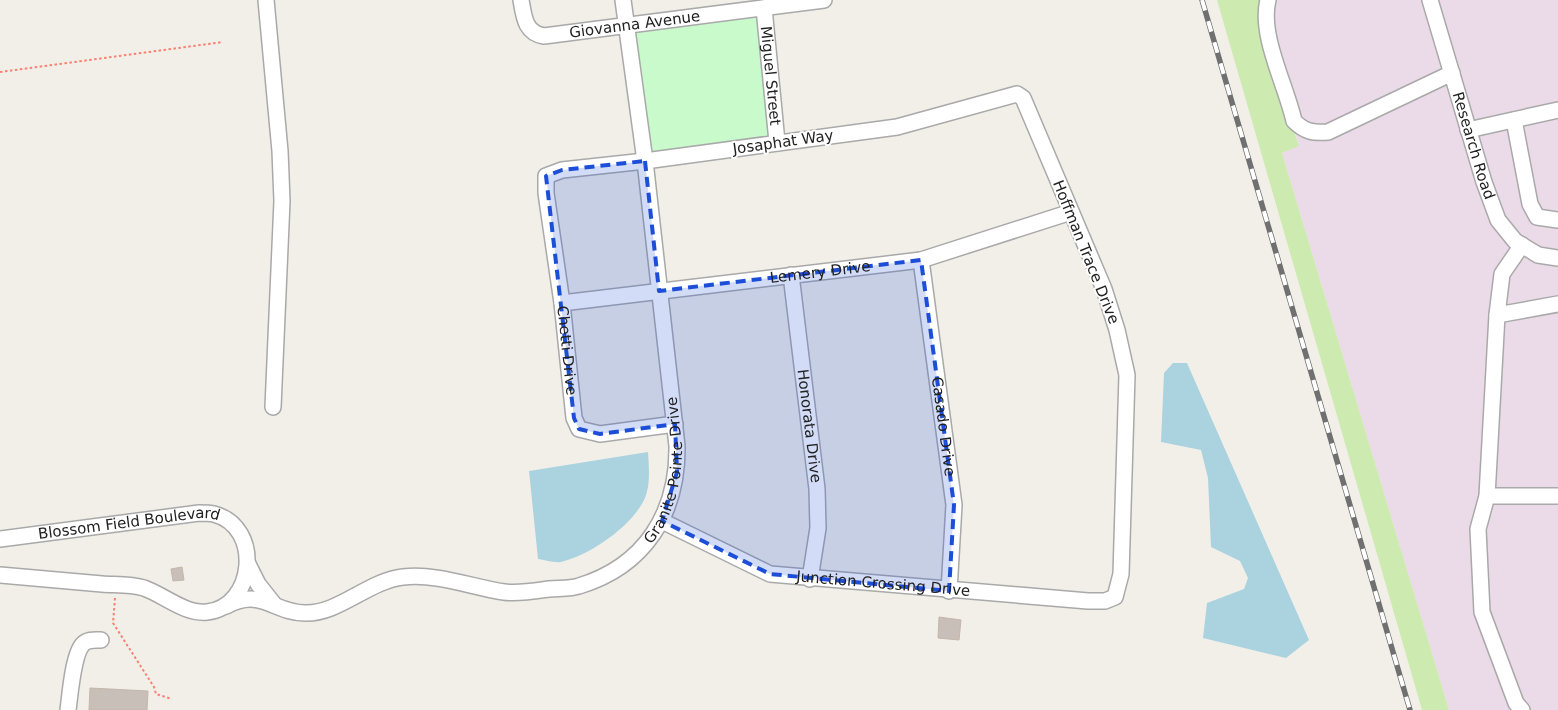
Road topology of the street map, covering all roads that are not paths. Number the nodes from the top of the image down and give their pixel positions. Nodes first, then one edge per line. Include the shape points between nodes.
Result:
1 (266, 0) edge
2 (522, 0) edge
3 (624, 0) edge
4 (824, 0) edge
5 (1268, 0) edge
6 (1430, 0) edge
7 (764, 8) junction
8 (626, 25) junction
9 (1452, 73) junction
10 (1017, 94) joint
11 (1558, 110) edge
12 (1514, 120) junction
13 (1468, 130) junction
14 (776, 142) junction
15 (645, 161) junction
16 (546, 176) joint
17 (1071, 212) junction
18 (1558, 220) edge
19 (1522, 245) junction
20 (1558, 258) edge
21 (921, 260) junction
22 (791, 274) junction
23 (659, 291) junction
24 (562, 303) junction
25 (1558, 304) edge
26 (1497, 315) junction
27 (274, 407) dead end
28 (675, 424) junction
29 (1487, 496) junction
30 (1558, 496) edge
31 (662, 521) junction
32 (0, 540) edge
33 (248, 564) junction
34 (0, 576) edge
35 (810, 579) junction
36 (949, 591) junction
37 (1116, 597) joint
38 (273, 603) junction
39 (226, 606) junction
40 (101, 640) dead end
41 (68, 710) edge
42 (1522, 710) edge

1 - 27 street via 282,201
2 - 8 street, Giovanna Avenue via 525,23 533,33 544,36
3 - 8 street, Granite Pointe Drive
4 - 7 street, Giovanna Avenue
5 - 9 street via 1265,11 1267,32 1294,121 1312,133 1328,132
6 - 9 street, Research Road
7 - 8 street, Giovanna Avenue
7 - 14 street, Miguel Street
8 - 15 street, Granite Pointe Drive
9 - 13 street, Research Road
10 - 14 street, Josaphat Way via 897,127
10 - 17 street, Hoffman Trace Drive via 1026,104
11 - 12 street
12 - 13 street
12 - 18 street via 1530,204 1537,217
13 - 19 street, Research Road via 1498,220
14 - 15 street, Josaphat Way
15 - 16 street, Josaphat Way via 562,170
15 - 23 street, Granite Pointe Drive
16 - 24 street, Chetti Drive
17 - 21 street, Lemery Drive
17 - 37 street, Hoffman Trace Drive via 1104,289 1126,375 1121,574
19 - 20 street, Research Road via 1538,255
19 - 26 street via 1502,274
21 - 22 street, Lemery Drive
21 - 36 street, Casado Drive via 954,505
22 - 23 street, Lemery Drive
22 - 35 street, Honorata Drive via 817,489 818,528
23 - 24 street, Lemery Drive
23 - 28 street, Granite Pointe Drive
24 - 28 street, Chetti Drive via 574,418 580,429 600,434
25 - 26 street
26 - 29 street
28 - 31 street, Granite Pointe Drive via 678,472
29 - 30 street
29 - 42 street via 1478,529 1482,612 1516,703
31 - 35 street, Junction Crossing Drive via 770,574
31 - 38 street, Granite Pointe Drive via 649,541 631,559 609,574 578,586 506,592 432,577 403,577 370,587 321,612 305,614
32 - 33 street, Blossom Field Boulevard via 199,513 214,514 228,522 240,536
33 - 38 street
33 - 39 street, Blossom Field Boulevard via 240,591
34 - 39 street via 143,588 198,611
35 - 36 street, Junction Crossing Drive
36 - 37 street, Junction Crossing Drive via 1088,602
38 - 39 street, Granite Pointe Drive via 259,599 238,600
40 - 41 street via 90,640 82,645

